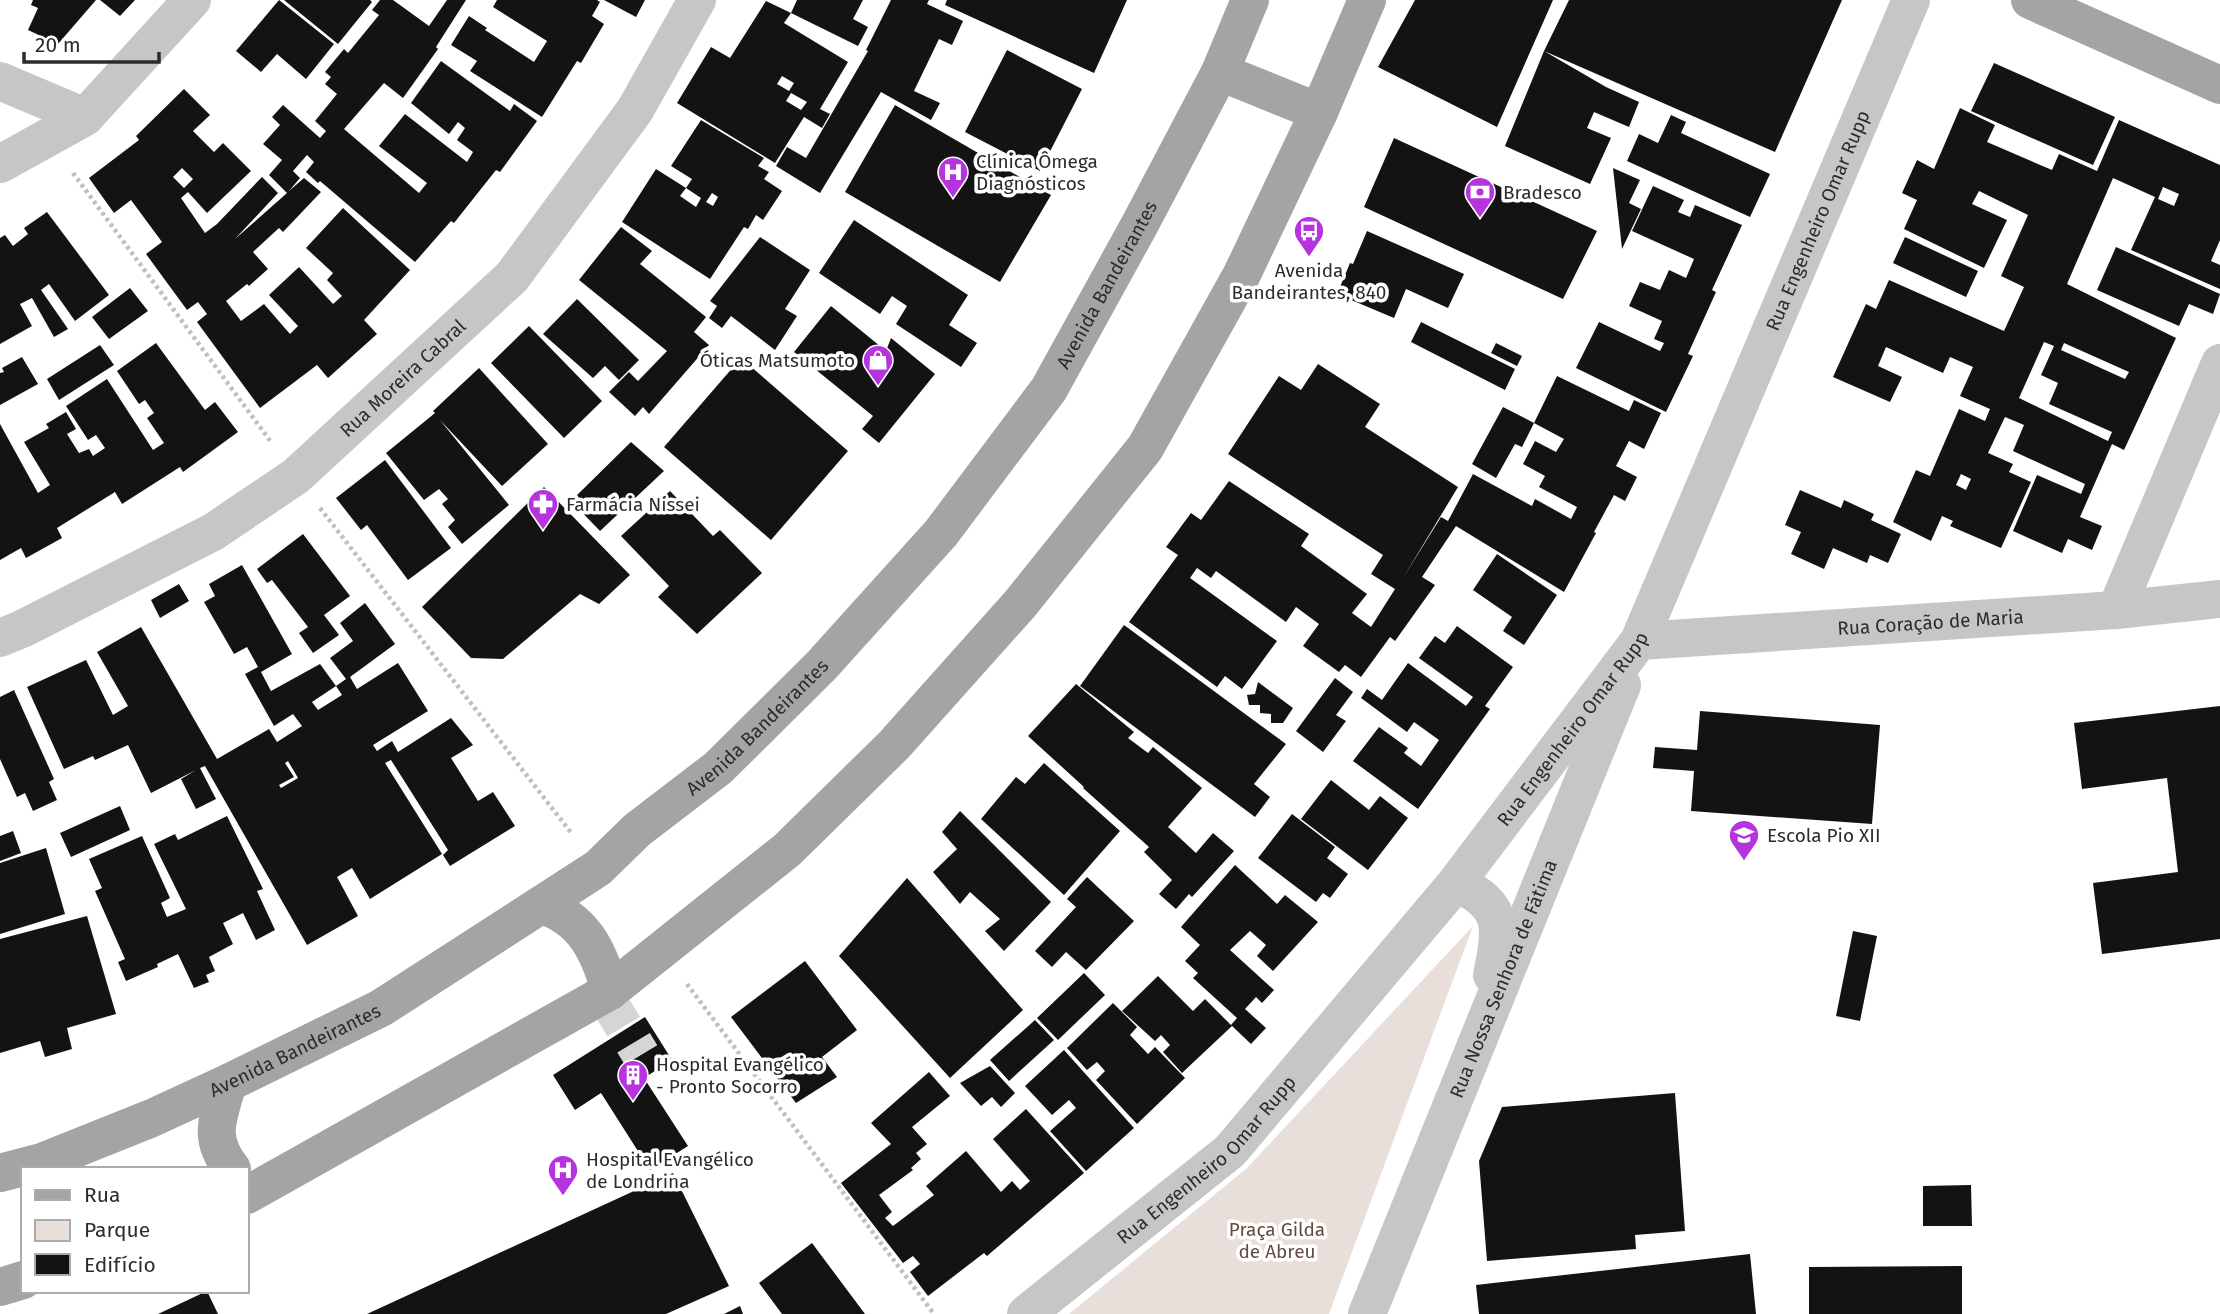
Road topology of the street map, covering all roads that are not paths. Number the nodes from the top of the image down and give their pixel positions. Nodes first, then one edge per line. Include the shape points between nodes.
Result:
1 (192, 0) edge
2 (697, 0) edge
3 (1250, 0) edge
4 (1367, 0) edge
5 (1911, 0) edge
6 (2030, 0) edge
7 (1220, 72) junction
8 (0, 82) edge
9 (2220, 85) edge
10 (1319, 112) junction
11 (85, 117) junction
12 (0, 164) edge
13 (2220, 363) edge
14 (2220, 598) edge
15 (2116, 610) junction
16 (0, 638) edge
17 (1639, 641) junction
18 (1456, 883) junction
19 (542, 905) junction
20 (610, 991) junction
21 (1476, 1049) junction
22 (228, 1083) junction
23 (23, 1167) edge
24 (232, 1167) edge
25 (21, 1168) edge
26 (0, 1173) edge
27 (248, 1182) edge
28 (21, 1281) edge
29 (0, 1286) edge
30 (1026, 1314) edge
31 (1367, 1314) edge

1 - 11 street
2 - 16 street, Rua Moreira Cabral via 635,110 512,277 296,477 213,532
3 - 7 main road, Avenida Bandeirantes
4 - 10 main road
5 - 17 street, Rua Engenheiro Omar Rupp
6 - 9 main road
7 - 10 main road
7 - 19 main road, Avenida Bandeirantes via 1049,389 941,533 821,666 718,768 638,830 598,868
8 - 11 street
10 - 20 main road via 1242,274 1145,448 1020,604 894,745 787,850
11 - 12 street
13 - 15 street
14 - 15 street, Rua Coração de Maria
15 - 17 street, Rua Coração de Maria
17 - 18 street, Rua Engenheiro Omar Rupp
17 - 21 street, Rua Nossa Senhora de Fátima
18 - 21 street via 1487,901 1497,921 1498,945
18 - 30 street, Rua Engenheiro Omar Rupp via 1230,1151
19 - 20 main road via 555,909 585,932 597,951
19 - 22 main road, Avenida Bandeirantes via 381,1008
20 - 27 main road
21 - 31 street, Rua Nossa Senhora de Fátima
22 - 23 main road, Avenida Bandeirantes via 152,1118
22 - 24 main road via 215,1129 222,1156
25 - 26 main road, Avenida Bandeirantes
28 - 29 main road

